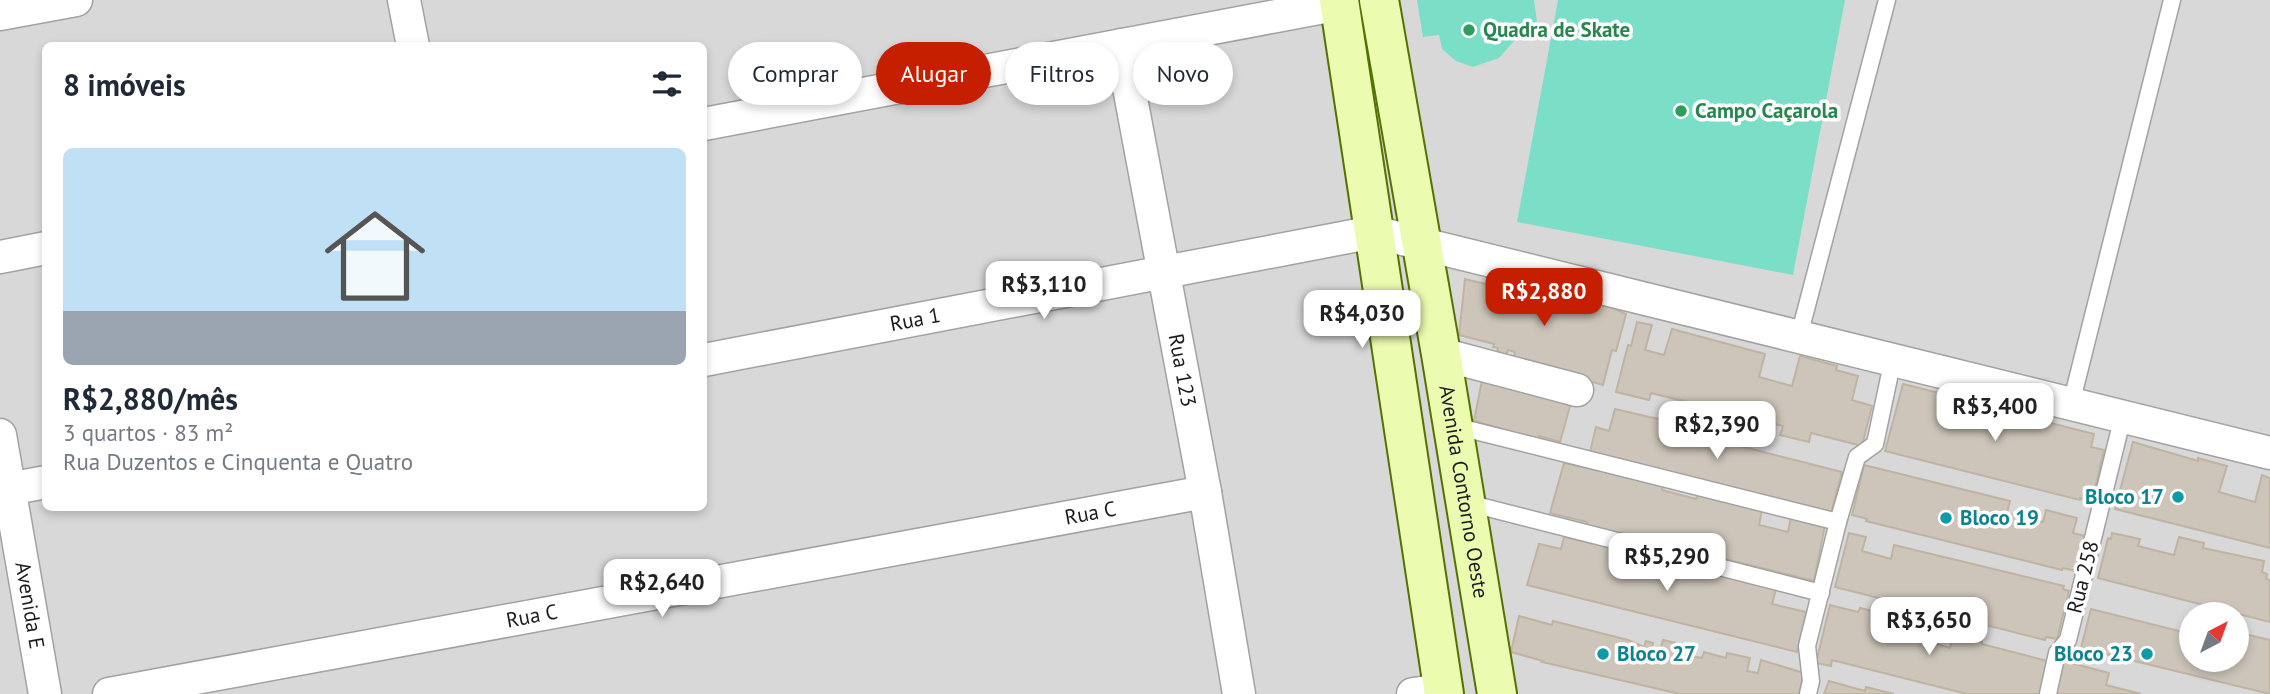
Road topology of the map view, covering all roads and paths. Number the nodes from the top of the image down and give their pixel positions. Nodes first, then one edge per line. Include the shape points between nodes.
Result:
1 (76, 0) edge
2 (404, 0) edge
3 (1380, 0) edge
4 (1887, 0) edge
5 (2172, 0) edge
6 (1339, 2) edge
7 (0, 14) edge
8 (412, 42) edge
9 (1121, 45) junction
10 (707, 123) edge
11 (1374, 232) junction
12 (1421, 243) junction
13 (42, 249) edge
14 (0, 257) edge
15 (1163, 272) junction
16 (1799, 336) junction
17 (1441, 354) junction
18 (707, 359) edge
19 (1893, 359) junction
20 (1577, 390) dead end
21 (2070, 404) junction
22 (2123, 416) junction
23 (1453, 425) junction
24 (0, 435) edge
25 (2270, 453) edge
26 (42, 483) edge
27 (9, 489) junction
28 (1205, 492) junction
29 (1465, 502) junction
30 (1838, 522) junction
31 (1821, 593) junction
32 (1433, 693) edge
33 (45, 694) edge
34 (109, 694) edge
35 (1239, 694) edge
36 (1497, 694) edge
37 (1808, 694) edge
38 (2048, 694) edge

1 - 7 street
2 - 8 street
3 - 12 street, Avenida Contorno Oeste
4 - 16 lane
5 - 21 lane
6 - 9 street
6 - 11 street
9 - 10 street
9 - 15 street, Rua 123
11 - 12 street
11 - 15 street, Rua 1
11 - 32 street
12 - 16 street
12 - 17 street, Avenida Contorno Oeste
13 - 14 street
15 - 18 street, Rua 1
15 - 28 street, Rua 123
16 - 19 street
17 - 20 street
17 - 23 street, Avenida Contorno Oeste
19 - 21 street
19 - 30 lane via 1875,444 1857,457
21 - 22 street
22 - 25 street
22 - 38 lane, Rua 258 via 2068,640 2057,653
23 - 29 street, Avenida Contorno Oeste
23 - 30 lane
24 - 27 street, Avenida E
26 - 27 street
27 - 33 street, Avenida E
28 - 34 street, Rua C
28 - 35 street, Rua 123
29 - 31 lane
29 - 36 street, Avenida Contorno Oeste
30 - 31 lane
31 - 37 lane via 1807,646

